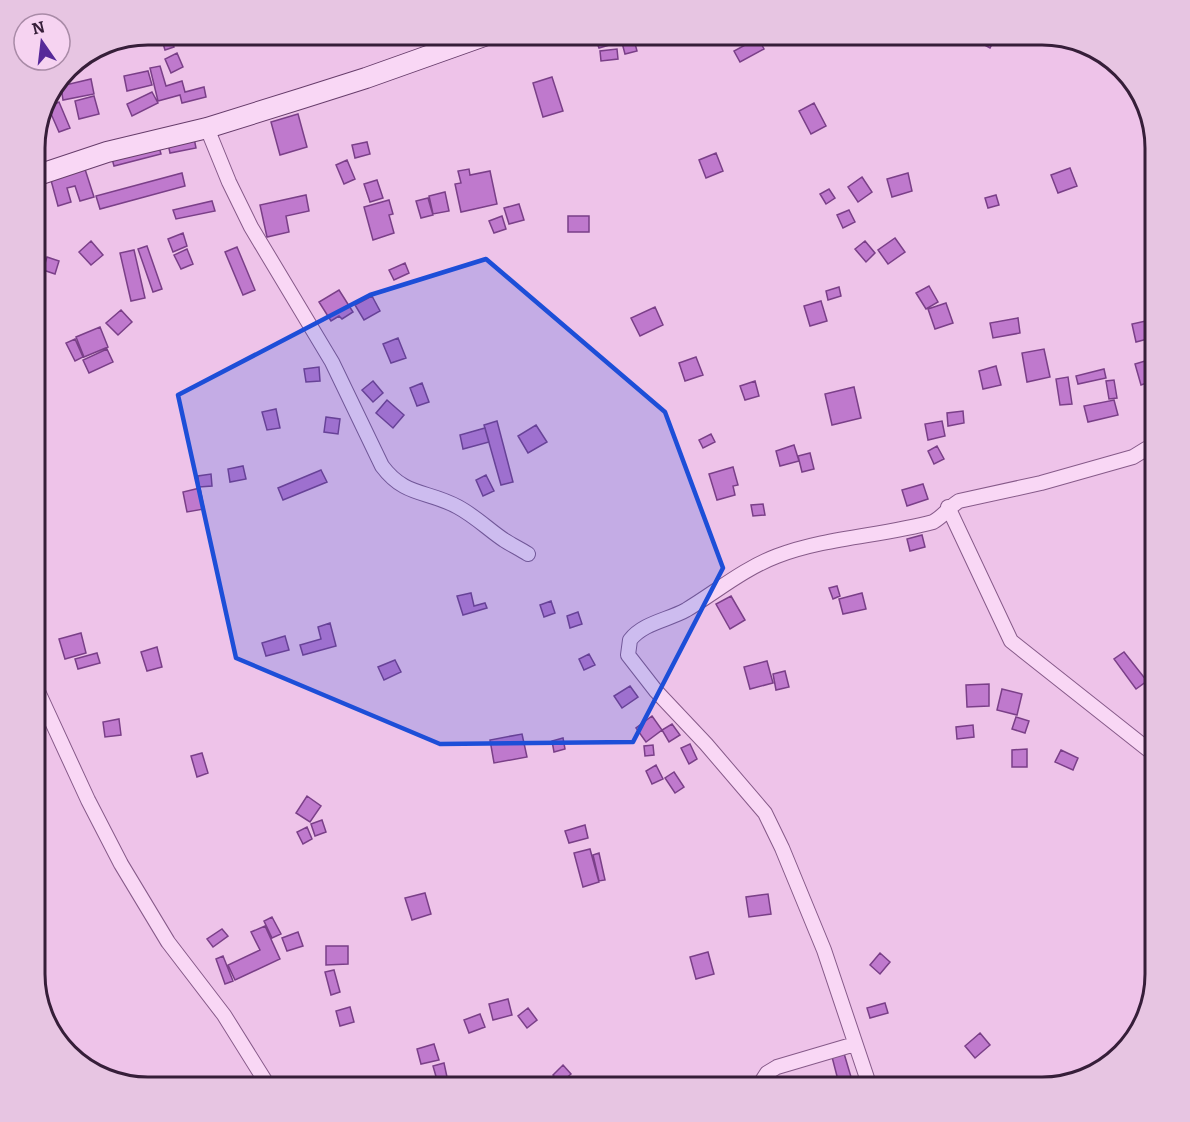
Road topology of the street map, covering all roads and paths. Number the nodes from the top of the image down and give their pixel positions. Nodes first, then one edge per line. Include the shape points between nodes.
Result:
1 (458, 45) edge
2 (207, 128) junction
3 (45, 173) edge
4 (1145, 450) edge
5 (948, 507) junction
6 (528, 554) dead end
7 (45, 707) edge
8 (1145, 747) edge
9 (855, 1044) junction
10 (262, 1077) edge
11 (764, 1077) edge
12 (867, 1077) edge

1 - 2 main road
2 - 3 main road via 107,152
2 - 6 street via 251,227 332,362 392,480 460,508
4 - 5 street via 1133,457
5 - 8 street via 1011,641
5 - 9 street via 933,522 801,549 759,564 630,640 628,655 656,691 765,813 807,906
7 - 10 street via 132,883
9 - 11 street via 777,1067
9 - 12 street

